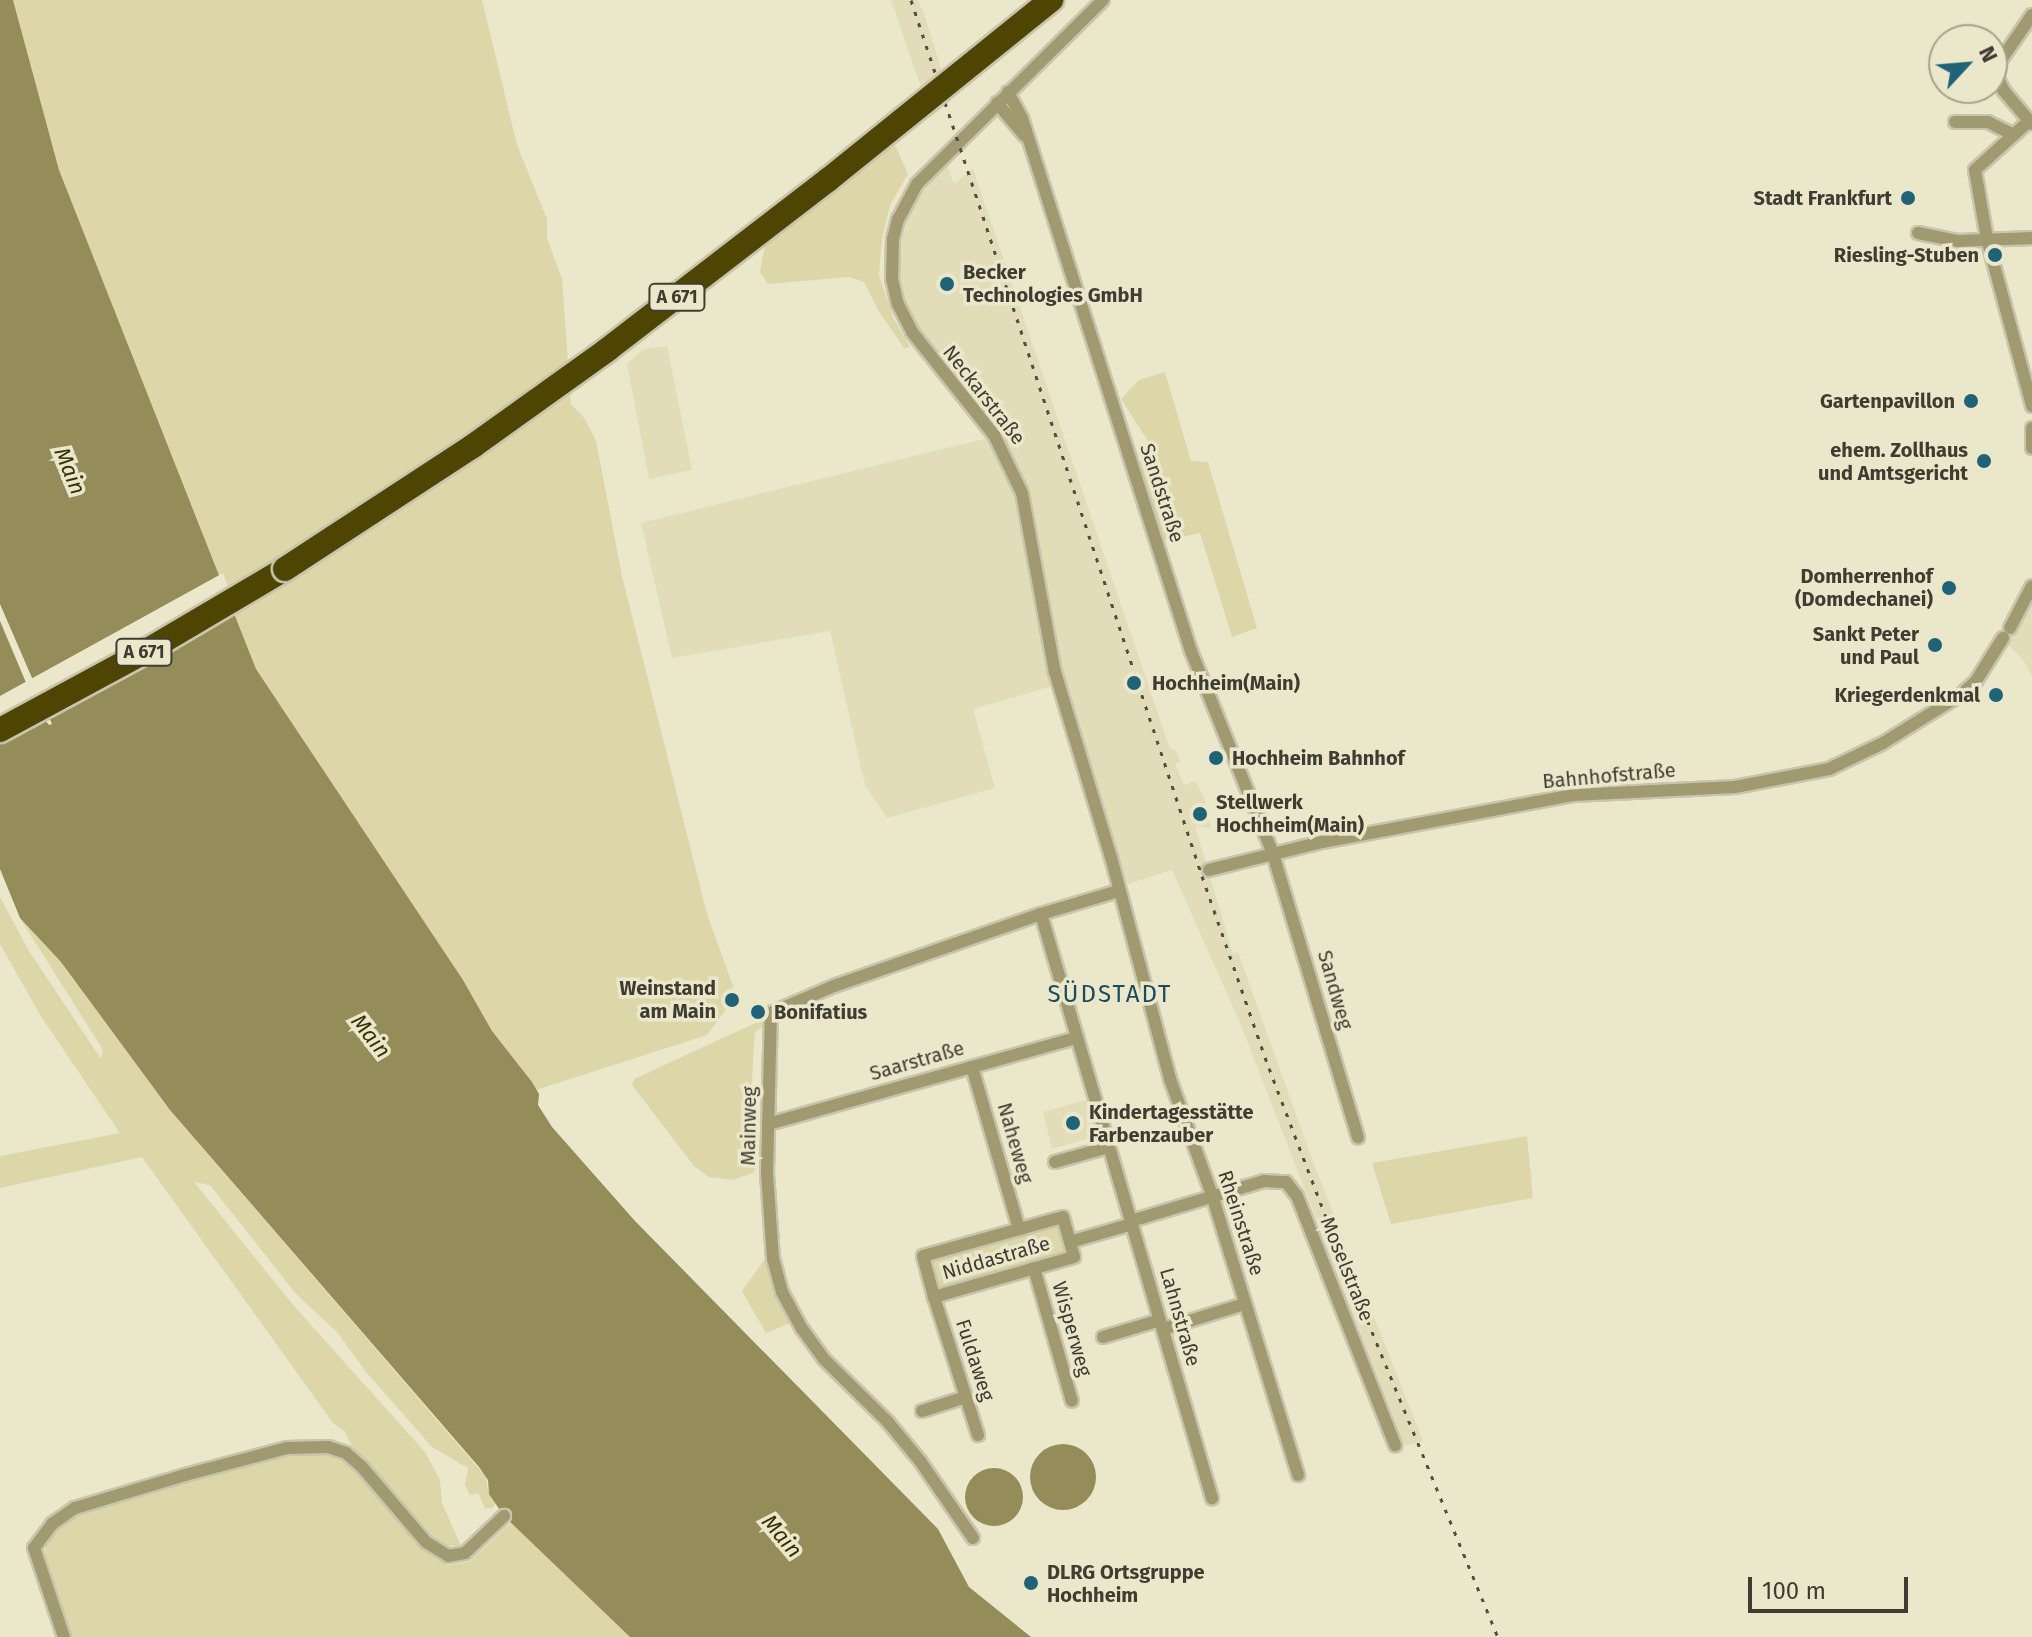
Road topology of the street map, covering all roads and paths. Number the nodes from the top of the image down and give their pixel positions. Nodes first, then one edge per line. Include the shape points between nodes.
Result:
1 (1027, 0) edge
2 (1051, 0) edge
3 (1103, 0) edge
4 (2032, 15) edge
5 (2008, 50) edge
6 (1008, 92) junction
7 (2008, 96) edge
8 (997, 103) junction
9 (1955, 122) dead end
10 (2030, 122) edge
11 (2013, 135) junction
12 (1027, 139) junction
13 (1918, 233) dead end
14 (2032, 238) edge
15 (1987, 239) junction
16 (2032, 406) edge
17 (2032, 428) edge
18 (2032, 448) edge
19 (2032, 586) edge
20 (0, 714) edge
21 (0, 730) edge
22 (1273, 854) junction
23 (1209, 870) dead end
24 (1118, 891) junction
25 (1041, 914) junction
26 (1077, 1038) junction
27 (972, 1067) junction
28 (768, 1124) junction
29 (1358, 1138) dead end
30 (1109, 1147) junction
31 (1055, 1162) dead end
32 (1212, 1195) junction
33 (1131, 1222) junction
34 (1019, 1229) junction
35 (1070, 1242) junction
36 (1034, 1268) junction
37 (934, 1297) junction
38 (1245, 1304) junction
39 (1161, 1325) junction
40 (1103, 1337) dead end
41 (966, 1397) junction
42 (1072, 1401) dead end
43 (922, 1411) dead end
44 (978, 1435) dead end
45 (1395, 1445) dead end
46 (1298, 1475) dead end
47 (1212, 1498) dead end
48 (504, 1516) dead end
49 (973, 1538) dead end
50 (64, 1637) edge

1 - 20 highway, A 671 via 726,242 480,423 215,595
2 - 21 highway, A 671, bridge via 751,241 473,446 221,608
3 - 6 street, Neckarstraße
4 - 5 street
6 - 8 street, Neckarstraße
6 - 12 street, Sandstraße
7 - 10 street
8 - 12 street, Sandstraße
8 - 24 street, Neckarstraße via 906,201 893,239 892,279 912,332 994,435 1017,476 1051,659
9 - 11 street via 1988,122
10 - 11 street
11 - 15 street via 1975,167
12 - 22 street, Sandstraße via 1191,651
13 - 15 street via 1958,241
14 - 15 street
15 - 16 street
17 - 18 street
19 - 22 street, Bahnhofstraße via 1976,681 1883,743 1829,769 1735,787 1573,795
22 - 23 street, Bahnhofstraße
22 - 29 street, Sandweg
24 - 25 street, Mainweg
24 - 32 street, Rheinstraße via 1170,1079
25 - 26 street, Lahnstraße
25 - 28 street, Mainweg via 771,1013
26 - 27 street, Saarstraße
26 - 30 street, Lahnstraße
27 - 28 street, Saarstraße
27 - 34 street, Naheweg
28 - 49 street, Mainweg via 773,1259 782,1292 824,1359 920,1461
30 - 31 street
30 - 33 street, Lahnstraße
32 - 33 street, Moselstraße
32 - 38 street, Rheinstraße
32 - 45 street, Moselstraße via 1276,1179 1292,1188
33 - 35 street, Niddastraße
33 - 39 street, Lahnstraße
34 - 35 street, Niddastraße via 1063,1217
34 - 37 street, Niddastraße via 923,1256
35 - 36 street, Niddastraße via 1074,1257
36 - 37 street, Niddastraße
36 - 42 street, Wisperweg
37 - 41 street, Fuldaweg
38 - 39 street, Wisperweg
38 - 46 street, Rheinstraße
39 - 40 street, Wisperweg
39 - 47 street, Lahnstraße
41 - 43 street
41 - 44 street, Fuldaweg
48 - 50 street via 465,1553 448,1556 426,1542 362,1467 328,1447 287,1448 185,1475 75,1508 52,1524 34,1548

